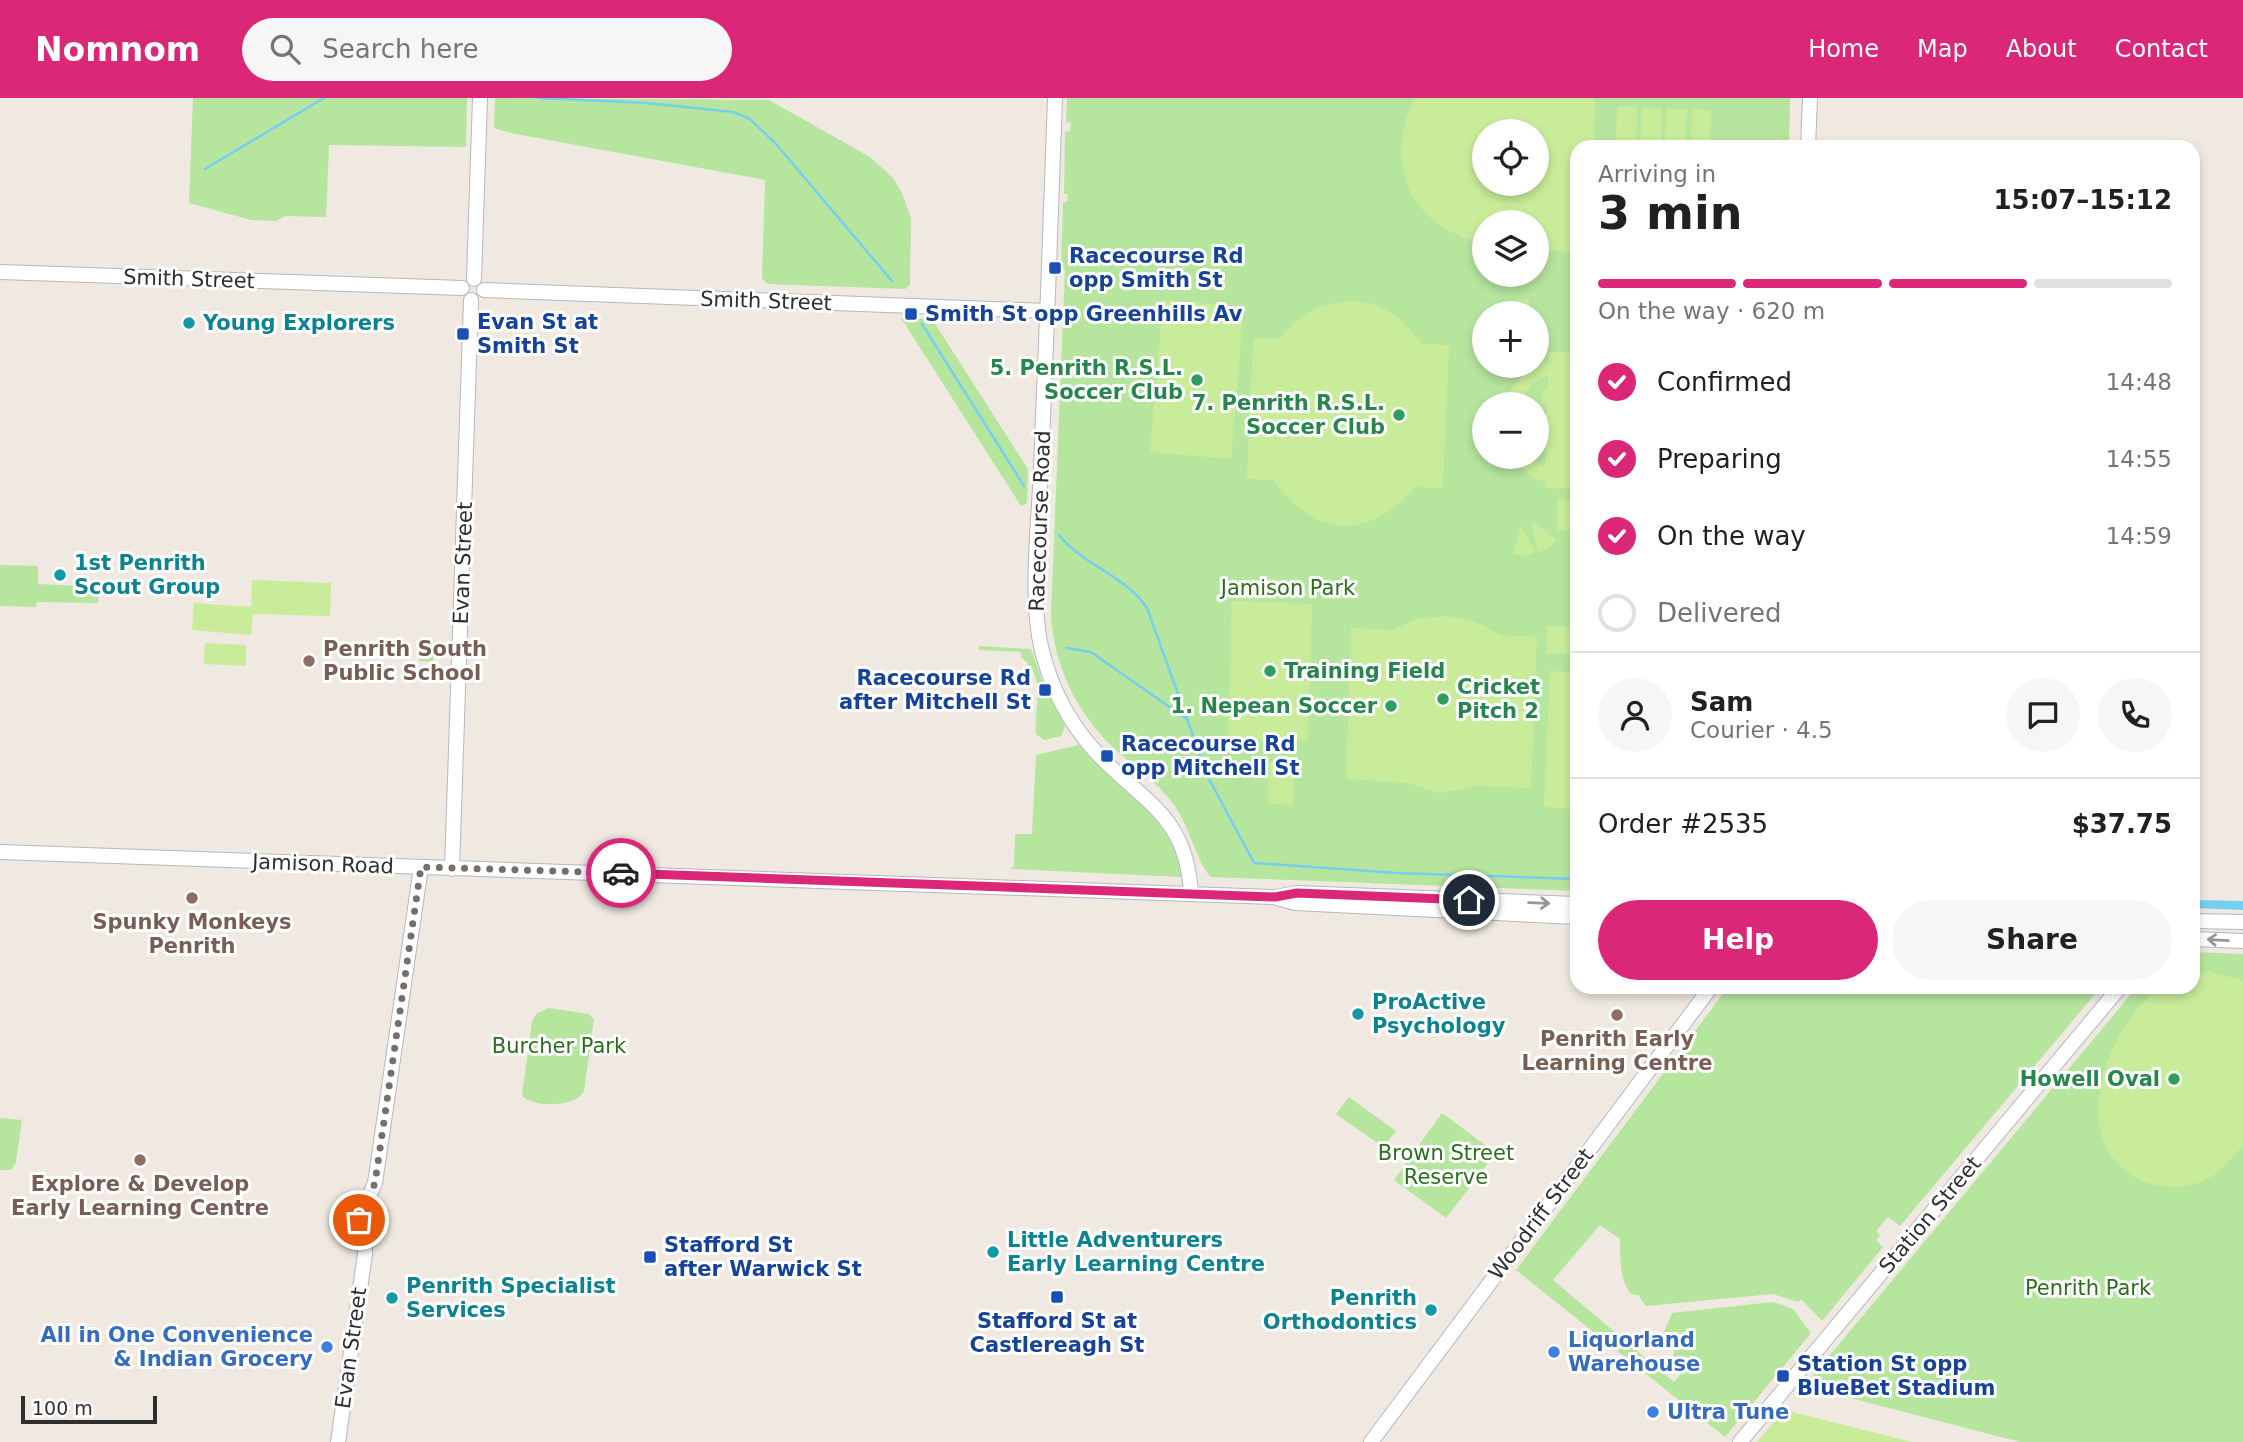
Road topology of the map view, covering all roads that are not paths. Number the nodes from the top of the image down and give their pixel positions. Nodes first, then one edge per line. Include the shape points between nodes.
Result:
1 (480, 98) edge
2 (1055, 98) edge
3 (1810, 98) edge
4 (1808, 140) edge
5 (0, 272) edge
6 (479, 284) junction
7 (466, 294) junction
8 (1048, 311) junction
9 (0, 852) edge
10 (421, 867) junction
11 (452, 869) junction
12 (1191, 894) junction
13 (1275, 897) junction
14 (1570, 904) edge
15 (1570, 917) edge
16 (2200, 921) edge
17 (2243, 922) edge
18 (2200, 939) edge
19 (2243, 941) edge
20 (1706, 994) edge
21 (2114, 994) edge
22 (338, 1442) edge
23 (1371, 1442) edge
24 (1740, 1442) edge

1 - 6 street
2 - 8 street, Racecourse Road
3 - 4 street
5 - 7 street, Smith Street
6 - 7 street via 468,280
6 - 8 street, Smith Street
7 - 11 street, Evan Street
8 - 12 street, Racecourse Road via 1037,612 1043,655 1062,704 1086,741 1164,815 1186,861
9 - 10 street, Jamison Road
10 - 11 street, Jamison Road
10 - 22 street, Evan Street via 371,1212 380,1222 368,1229
11 - 12 street, Jamison Road
12 - 13 street, Jamison Road
13 -> 14 street, Jamison Road via 1297,893
13 - 15 street, Jamison Road via 1295,903
16 - 17 street
19 -> 18 street
20 - 23 street, Woodriff Street
21 - 24 street, Station Street

